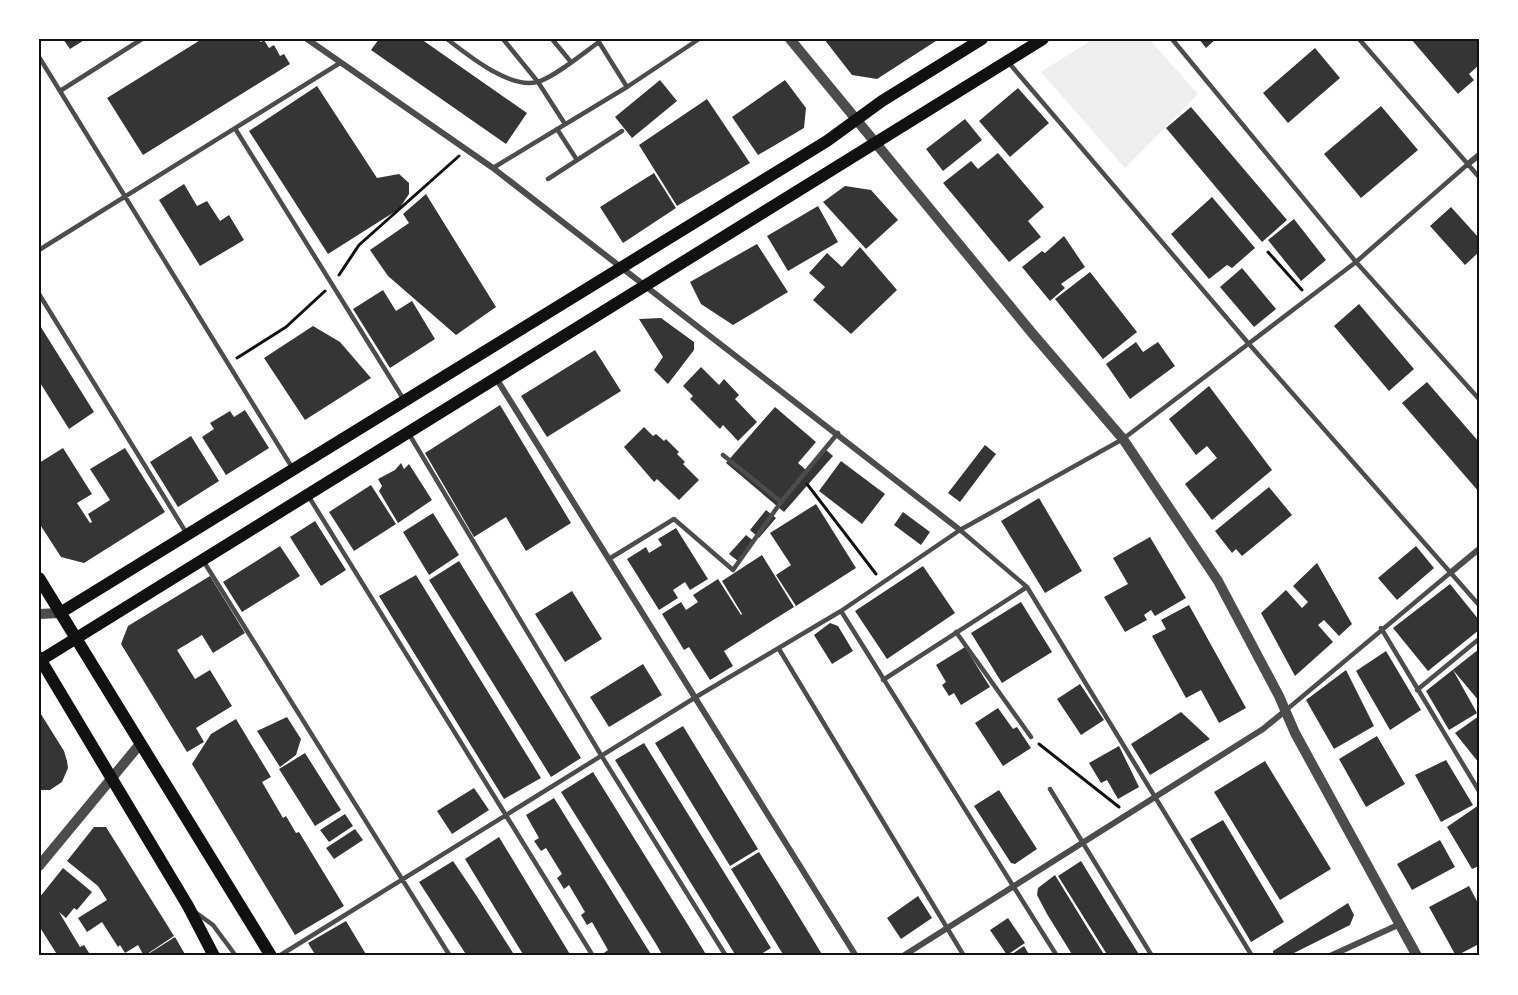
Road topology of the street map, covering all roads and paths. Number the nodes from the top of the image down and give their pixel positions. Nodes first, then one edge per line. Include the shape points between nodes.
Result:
1 (142, 39) edge
2 (307, 39) edge
3 (447, 39) edge
4 (503, 39) edge
5 (552, 39) edge
6 (699, 39) edge
7 (790, 39) edge
8 (982, 39) edge
9 (1043, 39) edge
10 (1172, 39) edge
11 (1359, 39) edge
12 (598, 40) edge
13 (39, 57) edge
14 (1007, 61) junction
15 (571, 62) junction
16 (340, 63) junction
17 (538, 82) junction
18 (627, 87) junction
19 (60, 91) junction
20 (856, 119) junction
21 (564, 124) junction
22 (557, 129) junction
23 (236, 130) junction
24 (622, 131) dead end
25 (875, 142) junction
26 (467, 149) junction
27 (1479, 155) edge
28 (577, 160) junction
29 (1468, 164) junction
30 (493, 168) junction
31 (1479, 177) edge
32 (548, 179) dead end
33 (125, 198) junction
34 (39, 250) edge
35 (1268, 252) dead end
36 (1356, 262) junction
37 (622, 268) junction
38 (332, 285) junction
39 (644, 285) junction
40 (39, 294) edge
41 (1309, 298) junction
42 (1249, 344) junction
43 (228, 364) junction
44 (495, 377) junction
45 (1479, 399) edge
46 (405, 401) junction
47 (408, 432) junction
48 (838, 433) junction
49 (1123, 439) junction
50 (723, 455) dead end
51 (293, 469) junction
52 (801, 479) junction
53 (307, 494) junction
54 (781, 502) junction
55 (960, 530) junction
56 (187, 536) junction
57 (1479, 549) edge
58 (609, 559) junction
59 (203, 560) junction
60 (1450, 573) junction
61 (39, 578) edge
62 (882, 582) junction
63 (1027, 587) junction
64 (1479, 605) edge
65 (841, 611) junction
66 (60, 613) junction
67 (39, 614) edge
68 (1381, 628) junction
69 (956, 632) junction
70 (76, 638) junction
71 (1479, 639) edge
72 (779, 649) junction
73 (40, 659) edge
74 (884, 680) junction
75 (1417, 690) junction
76 (696, 697) junction
77 (1285, 711) junction
78 (1031, 737) joint
79 (140, 744) junction
80 (601, 755) junction
81 (111, 778) junction
82 (1050, 789) dead end
83 (1479, 791) edge
84 (1155, 797) junction
85 (505, 815) junction
86 (1129, 815) junction
87 (1084, 843) junction
88 (39, 866) edge
89 (402, 879) junction
90 (1015, 886) junction
91 (188, 906) junction
92 (1398, 925) junction
93 (948, 928) junction
94 (214, 956) edge
95 (236, 956) edge
96 (271, 956) edge
97 (279, 956) edge
98 (450, 956) edge
99 (593, 956) edge
100 (726, 956) edge
101 (856, 956) edge
102 (903, 956) edge
103 (964, 956) edge
104 (1057, 956) edge
105 (1152, 956) edge
106 (1252, 956) edge
107 (1330, 956) edge
108 (1417, 956) edge

1 - 19 lane
2 - 16 street
3 - 17 lane via 504,76 521,83
4 - 17 lane
5 - 15 lane
6 - 18 lane
7 - 20 street
8 - 20 main road
9 - 14 main road
10 - 36 lane
11 - 29 lane
12 - 15 lane
12 - 18 lane
13 - 19 lane
14 - 25 main road
14 - 42 lane
15 - 17 lane
16 - 23 lane
16 - 26 street
17 - 21 lane
18 - 21 lane
19 - 33 lane
20 - 25 street
20 - 37 main road
21 - 22 lane
22 - 28 lane
22 - 30 lane
23 - 33 lane
23 - 38 lane
24 - 28 lane
25 - 39 main road
25 - 49 street
26 - 30 street
26 - 38 path via 359,245
27 - 29 street
28 - 32 lane
29 - 31 lane
29 - 36 lane
30 - 37 street
33 - 34 lane
33 - 43 lane
35 - 41 path
36 - 41 lane
36 - 45 lane
37 - 39 street
37 - 46 main road
38 - 43 path via 286,327
38 - 46 lane
39 - 44 main road
39 - 48 street
40 - 56 lane
41 - 42 lane
42 - 49 lane
42 - 60 lane
43 - 51 lane
44 - 47 main road
44 - 58 street
46 - 51 main road
47 - 53 main road
47 - 80 lane
48 - 52 lane
48 - 55 street
49 - 55 lane
49 - 77 street via 1218,581
50 - 54 lane
51 - 56 main road
52 - 54 lane
52 - 62 path via 813,489
53 - 59 main road
53 - 85 lane
54 - 58 lane via 733,570 674,519
55 - 62 lane
55 - 63 lane
56 - 66 main road
57 - 60 street
58 - 76 street
59 - 70 main road
59 - 89 lane
60 - 64 lane
60 - 68 lane
61 - 66 main road
62 - 65 lane
63 - 69 lane
63 - 84 lane
65 - 72 lane
65 - 74 lane
66 - 67 street
66 - 70 main road
68 - 75 lane
68 - 77 lane
69 - 74 lane
69 - 78 lane
70 - 73 main road
70 - 79 main road
71 - 75 lane
72 - 76 lane
72 - 93 lane
73 - 81 main road
74 - 90 lane
75 - 83 lane
76 - 80 lane
76 - 101 street
77 - 84 street
77 - 92 street
78 - 86 path
79 - 81 street
79 - 96 main road
80 - 85 lane
80 - 100 lane
81 - 88 street
81 - 91 main road
82 - 87 lane
84 - 86 street
84 - 106 lane
85 - 89 lane
85 - 99 lane
86 - 87 street
87 - 90 street
87 - 105 lane
89 - 97 lane
89 - 98 lane
90 - 93 street
90 - 104 lane
91 - 94 main road
91 - 95 lane via 213,925
92 - 107 street
92 - 108 street
93 - 102 street
93 - 103 lane

